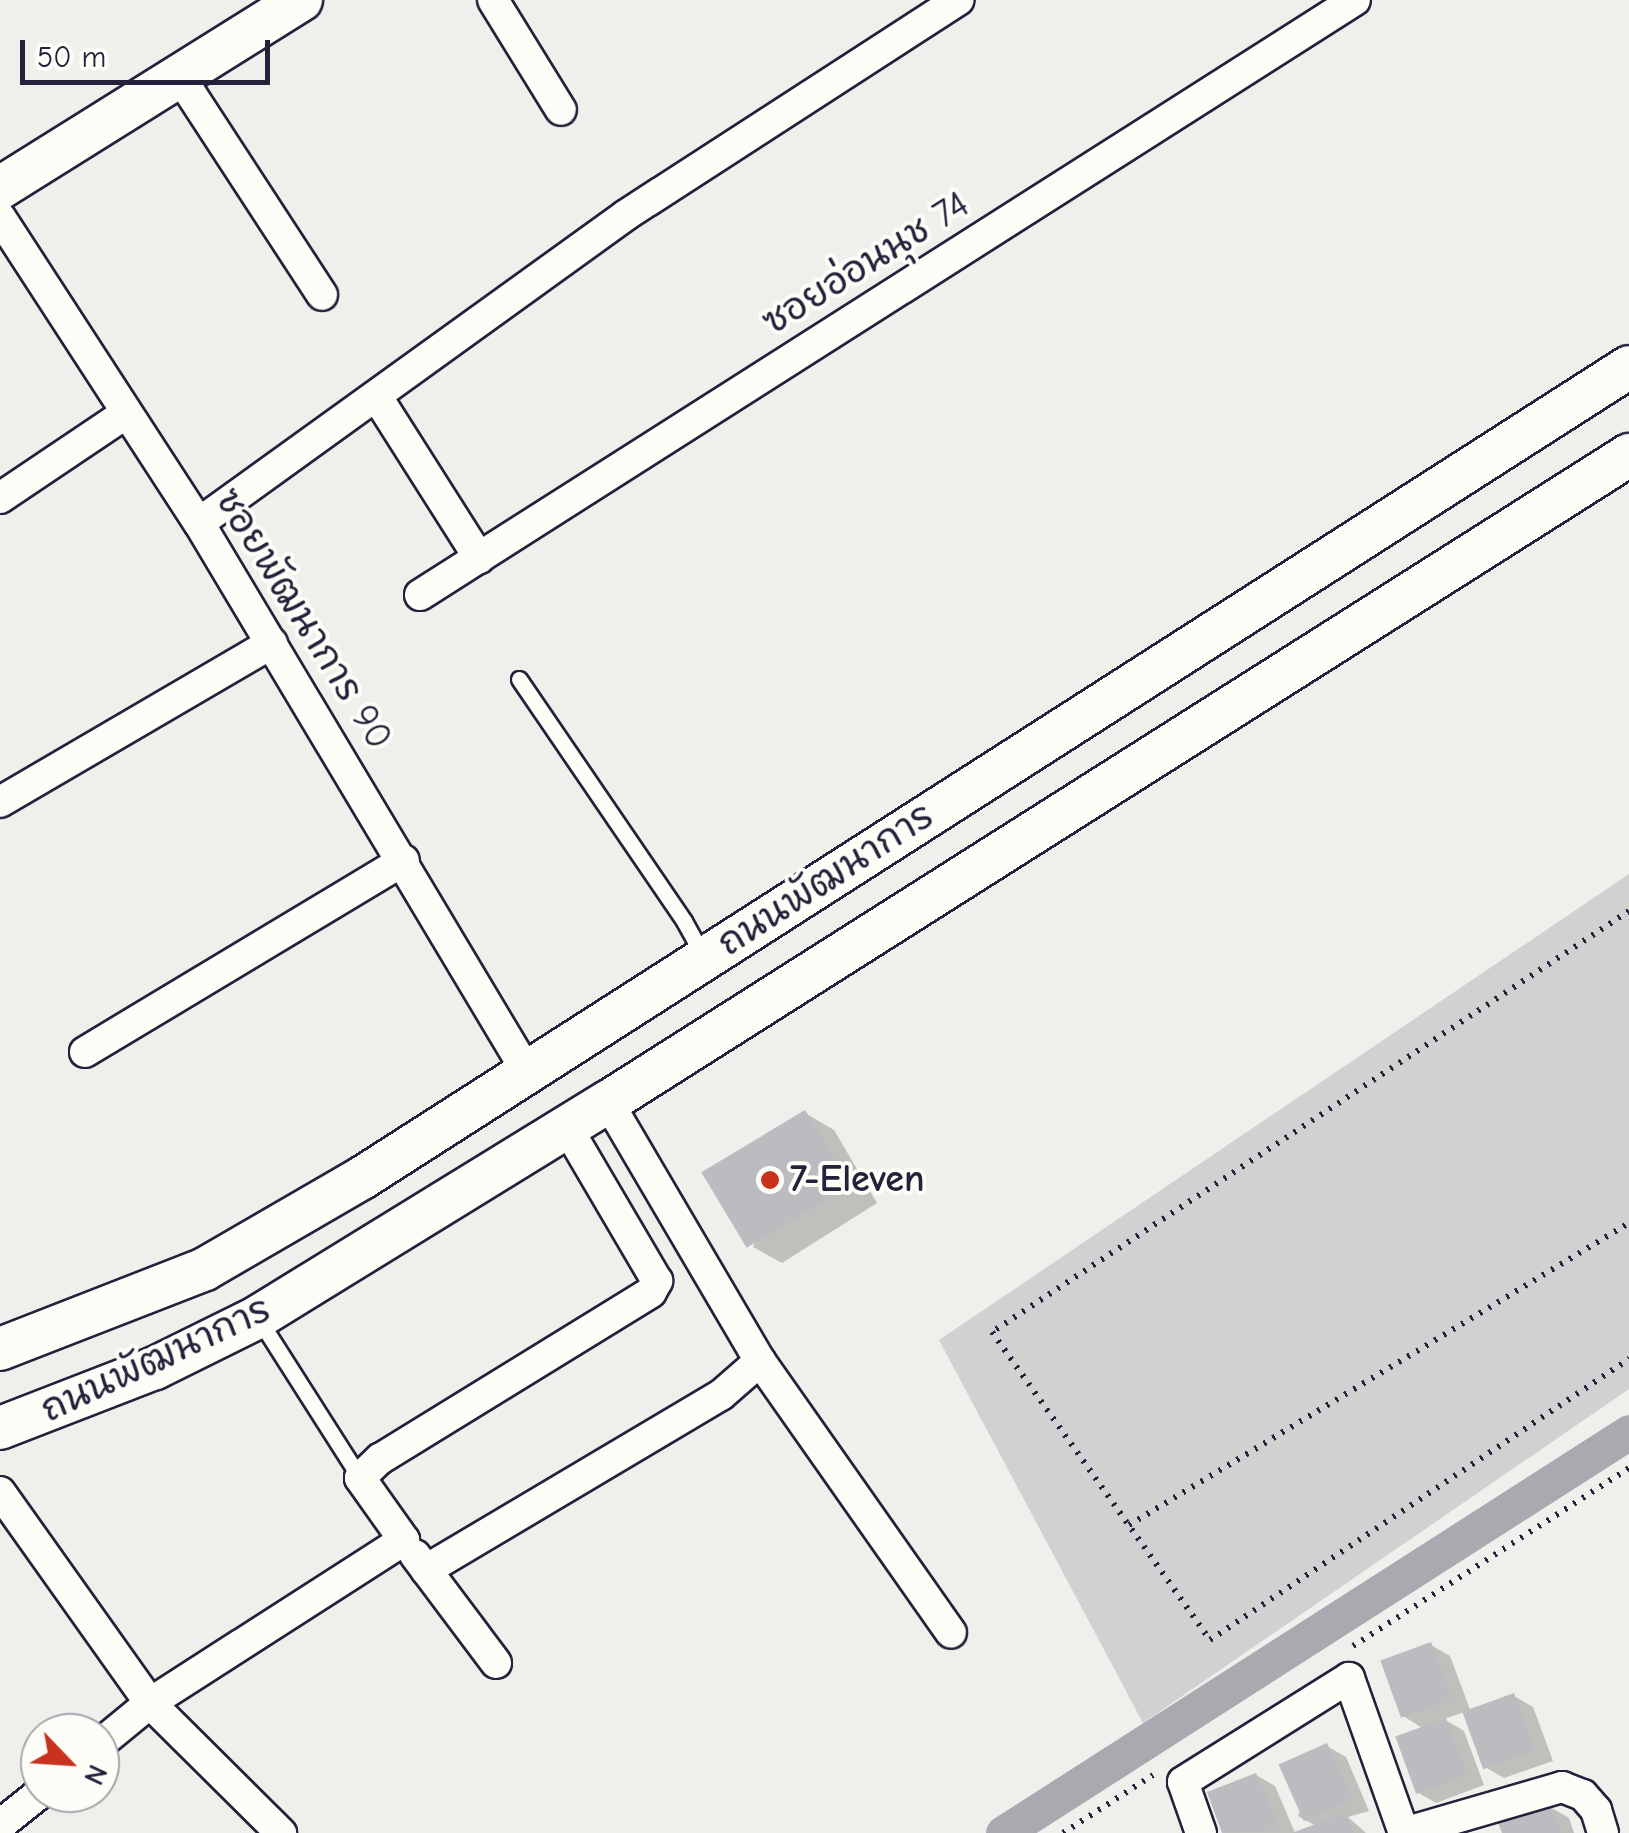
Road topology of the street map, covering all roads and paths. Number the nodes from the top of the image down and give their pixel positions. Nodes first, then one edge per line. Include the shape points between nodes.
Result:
1 (301, 0) edge
2 (493, 0) edge
3 (958, 0) edge
4 (1354, 0) edge
5 (180, 77) junction
6 (561, 110) dead end
7 (0, 188) edge
8 (0, 217) edge
9 (322, 294) dead end
10 (1629, 368) edge
11 (377, 397) junction
12 (125, 414) junction
13 (1629, 455) edge
14 (0, 498) edge
15 (198, 523) junction
16 (479, 558) junction
17 (420, 595) dead end
18 (272, 643) junction
19 (519, 679) dead end
20 (0, 802) edge
21 (404, 860) junction
22 (1629, 911) edge
23 (705, 959) junction
24 (85, 1052) dead end
25 (526, 1070) junction
26 (608, 1102) junction
27 (566, 1126) junction
28 (1629, 1223) edge
29 (258, 1317) junction
30 (0, 1349) edge
31 (1629, 1359) edge
32 (760, 1361) junction
33 (0, 1428) edge
34 (360, 1478) junction
35 (0, 1492) edge
36 (1129, 1525) junction
37 (404, 1540) junction
38 (426, 1570) junction
39 (951, 1632) dead end
40 (496, 1663) dead end
41 (150, 1703) junction
42 (120, 1728) edge
43 (20, 1808) edge
44 (0, 1825) edge
45 (282, 1833) edge
46 (1201, 1833) edge
47 (1404, 1833) edge
48 (1603, 1833) edge

1 - 5 main road
2 - 6 street
3 - 11 street via 626,215
4 - 16 street, ซอยอ่อนนุช 74
5 - 7 main road
5 - 9 street
8 - 12 street, ซอยพัฒนาการ 90
10 - 23 main road, ถนนพัฒนาการ
11 - 15 street
11 - 16 street
12 - 14 street
12 - 15 street, ซอยพัฒนาการ 90
13 - 26 main road, ถนนพัฒนาการ
15 - 18 street, ซอยพัฒนาการ 90
16 - 17 street, ซอยอ่อนนุช 74
18 - 20 street
18 - 21 street, ซอยพัฒนาการ 90
19 - 23 lane
21 - 24 street
21 - 25 street, ซอยพัฒนาการ 90
22 - 36 path via 992,1332
23 - 25 main road, ถนนพัฒนาการ
25 - 30 main road, ถนนพัฒนาการ via 362,1178 205,1268
26 - 27 main road, ถนนพัฒนาการ
26 - 32 street
27 - 29 main road, ถนนพัฒนาการ
27 - 34 street via 654,1270 650,1292
28 - 36 path
29 - 33 main road, ถนนพัฒนาการ via 155,1368
29 - 34 lane
31 - 36 path via 1210,1640
32 - 38 street via 721,1395
32 - 39 street
34 - 37 street
35 - 41 street
37 - 38 street
37 - 41 street
38 - 40 street
41 - 42 street
41 - 45 street
43 - 44 street
46 - 47 street via 1183,1782 1349,1678
47 - 48 street via 1562,1787 1583,1795

